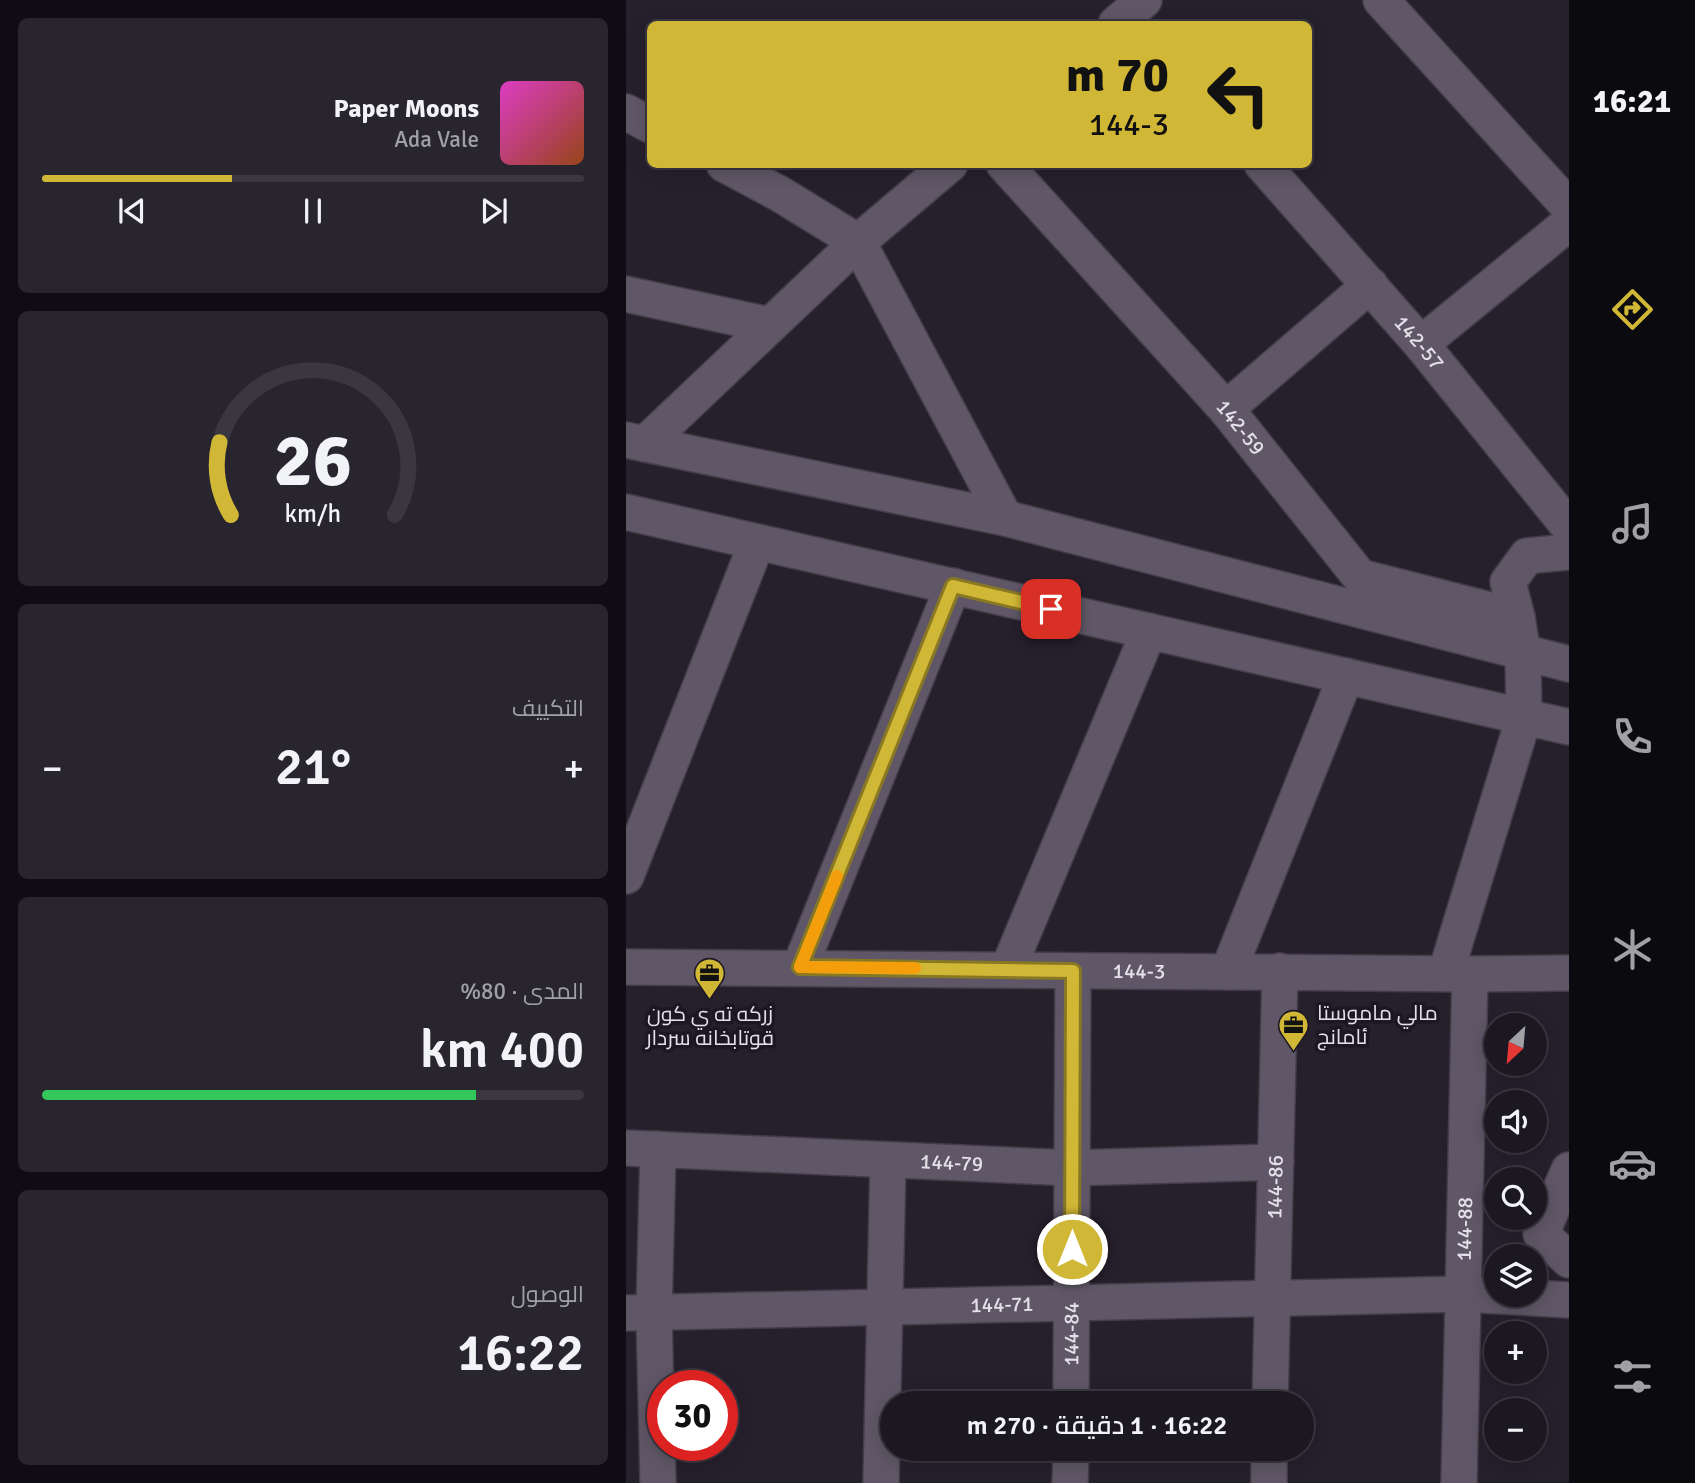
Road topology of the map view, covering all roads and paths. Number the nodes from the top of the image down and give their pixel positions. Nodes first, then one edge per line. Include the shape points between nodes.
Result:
1 (1381, 0) edge
2 (626, 112) edge
3 (647, 123) edge
4 (731, 168) edge
5 (945, 168) edge
6 (1009, 168) edge
7 (1266, 168) edge
8 (1569, 207) edge
9 (1569, 223) edge
10 (858, 242) junction
11 (1370, 285) junction
12 (626, 294) edge
13 (770, 325) junction
14 (1421, 344) junction
15 (1226, 409) junction
16 (636, 442) edge
17 (626, 512) edge
18 (1005, 518) junction
19 (1569, 527) edge
20 (757, 542) junction
21 (1569, 552) edge
22 (953, 586) junction
23 (1517, 617) junction
24 (1149, 631) junction
25 (1523, 654) junction
26 (1569, 664) edge
27 (1345, 676) junction
28 (1524, 717) junction
29 (1569, 727) edge
30 (626, 876) edge
31 (626, 967) edge
32 (800, 967) junction
33 (1008, 969) junction
34 (1073, 971) junction
35 (1280, 971) junction
36 (1228, 972) junction
37 (1458, 973) junction
38 (1569, 973) edge
39 (642, 1148) edge
40 (888, 1161) junction
41 (1276, 1161) junction
42 (1072, 1168) junction
43 (1569, 1170) edge
44 (1569, 1260) edge
45 (1463, 1294) junction
46 (1273, 1299) junction
47 (1569, 1300) edge
48 (1071, 1303) junction
49 (885, 1307) junction
50 (640, 1313) edge
51 (1071, 1391) edge
52 (1270, 1391) edge
53 (1070, 1461) edge
54 (1269, 1461) edge
55 (658, 1483) edge
56 (881, 1483) edge
57 (1070, 1483) edge
58 (1269, 1483) edge
59 (1459, 1483) edge

1 - 8 street
2 - 3 street
4 - 10 street
5 - 10 street
6 - 15 street, 142-59
7 - 11 street, 142-57
9 - 14 street
10 - 13 street
10 - 18 street
11 - 14 street, 142-57
11 - 15 street
12 - 13 street
13 - 16 street
14 - 19 street, 142-57
15 - 23 street, 142-59 via 1360,577
16 - 18 street
17 - 20 street
18 - 25 street
20 - 22 street
20 - 30 street
21 - 23 street, 144-88 via 1527,556 1508,582
22 - 24 street
22 - 32 street
23 - 25 street, 144-88
24 - 27 street
24 - 33 street
25 - 26 street
25 - 28 street, 144-88
27 - 28 street
27 - 36 street
28 - 29 street
28 - 37 street, 144-88
31 - 32 street, 144-3
32 - 33 street, 144-3
33 - 34 street, 144-3
34 - 36 street, 144-3
34 - 42 street, 144-84
35 - 36 street, 144-3
35 - 37 street, 144-3
35 - 41 street, 144-86
37 - 38 street, 144-3
37 - 45 street, 144-88
39 - 40 street, 144-79
39 - 50 street
40 - 42 street, 144-79
40 - 49 street
41 - 42 street, 144-79
41 - 46 street, 144-86
42 - 48 street, 144-84
43 - 44 street via 1541,1234
45 - 46 street, 144-71
45 - 47 street, 144-71
45 - 59 street, 144-88
46 - 48 street, 144-71
46 - 52 street, 144-86
48 - 49 street, 144-71
48 - 51 street, 144-84
49 - 50 street, 144-71
49 - 56 street
50 - 55 street
53 - 57 street
54 - 58 street

